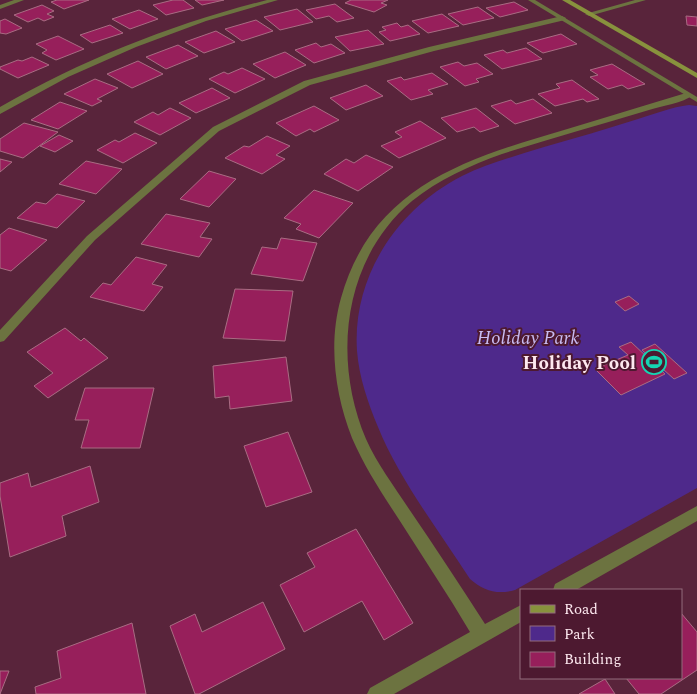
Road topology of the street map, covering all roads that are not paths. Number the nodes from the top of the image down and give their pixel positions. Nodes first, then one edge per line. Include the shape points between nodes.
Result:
1 (21, 0) edge
2 (275, 0) edge
3 (531, 0) edge
4 (565, 0) edge
5 (644, 0) edge
6 (0, 7) edge
7 (589, 14) junction
8 (562, 18) junction
9 (697, 76) edge
10 (693, 98) edge
11 (0, 111) edge
12 (0, 338) edge
13 (697, 513) edge
14 (563, 589) edge
15 (520, 614) edge
16 (482, 635) junction
17 (376, 694) edge

1 - 6 street
2 - 11 street via 205,18 149,39 60,78
3 - 8 lane
4 - 7 main road
5 - 7 street
7 - 9 main road
8 - 10 lane
8 - 12 street via 307,83 216,128 91,238
10 - 16 street via 521,145 443,176 390,216 372,237 359,261 342,316 341,367 355,427 371,462
13 - 14 street
15 - 16 street
16 - 17 street

